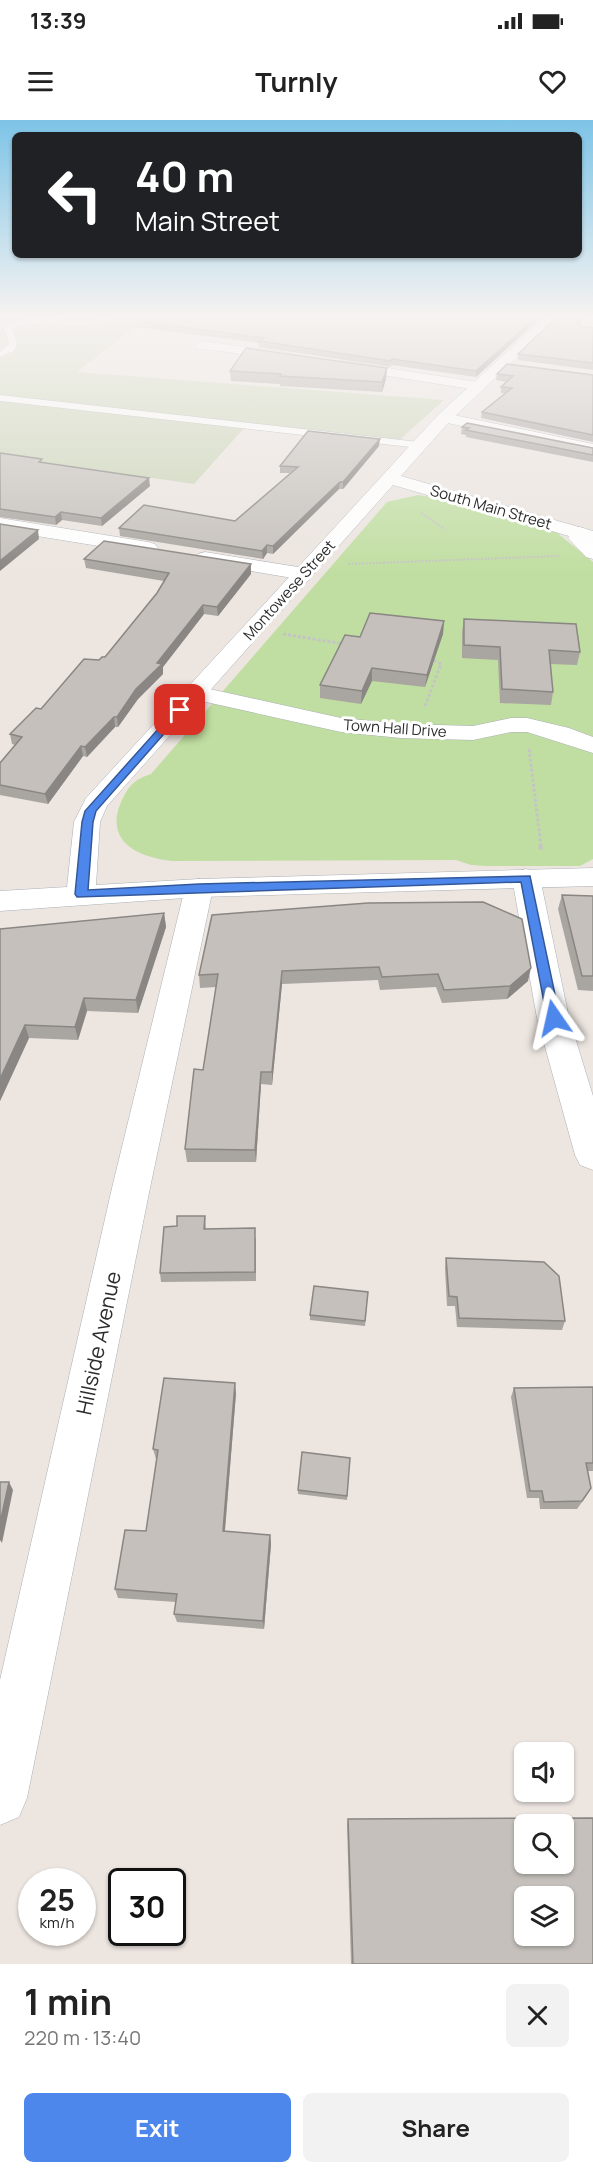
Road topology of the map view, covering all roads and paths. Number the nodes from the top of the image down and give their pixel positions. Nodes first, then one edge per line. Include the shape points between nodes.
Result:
1 (45, 403) edge
2 (459, 403) edge
3 (444, 418) junction
4 (419, 445) junction
5 (593, 449) edge
6 (389, 478) junction
7 (0, 524) edge
8 (586, 535) edge
9 (161, 550) edge
10 (593, 553) edge
11 (184, 554) edge
12 (559, 556) dead end
13 (341, 564) dead end
14 (304, 574) junction
15 (282, 633) dead end
16 (351, 645) edge
17 (431, 659) edge
18 (196, 693) junction
19 (423, 712) dead end
20 (593, 746) edge
21 (529, 749) dead end
22 (541, 850) dead end
23 (526, 878) junction
24 (593, 878) edge
25 (199, 888) junction
26 (81, 894) junction
27 (0, 901) edge
28 (593, 1155) edge
29 (0, 1798) edge

1 - 4 lane
2 - 3 street, Montowese Street
3 - 4 street, Montowese Street
3 - 5 street
4 - 6 street, Montowese Street
6 - 8 street, South Main Street
6 - 14 street, Montowese Street
7 - 9 street
8 - 10 street via 578,538
11 - 14 street
12 - 13 path
14 - 18 street, Montowese Street
15 - 16 path
17 - 19 path via 441,664
18 - 20 street, Town Hall Drive via 341,724 401,731 465,733 526,725 549,729
18 - 26 street, Montowese Street via 91,811
21 - 22 path
23 - 24 street
23 - 25 street
23 - 28 street via 554,1018
25 - 26 street
25 - 29 street, Hillside Avenue
26 - 27 street

